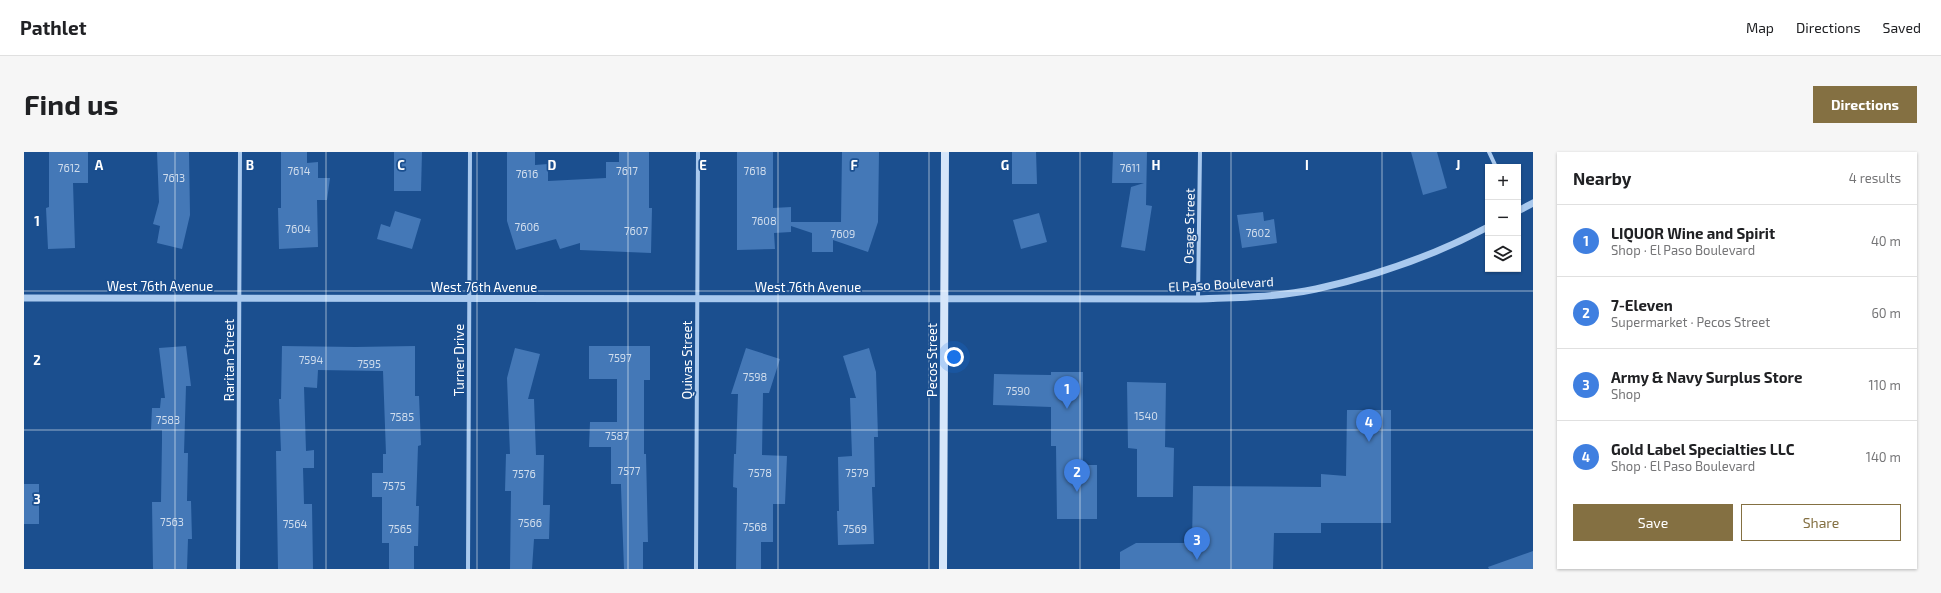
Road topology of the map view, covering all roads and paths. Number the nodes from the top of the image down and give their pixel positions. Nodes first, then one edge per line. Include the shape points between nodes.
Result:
1 (240, 152) edge
2 (470, 152) edge
3 (698, 152) edge
4 (946, 152) edge
5 (1200, 152) edge
6 (1489, 152) edge
7 (1495, 164) edge
8 (1533, 203) edge
9 (1521, 209) edge
10 (1485, 229) edge
11 (24, 298) edge
12 (239, 298) junction
13 (470, 299) junction
14 (697, 299) junction
15 (944, 299) junction
16 (1198, 299) junction
17 (238, 569) edge
18 (468, 569) edge
19 (696, 569) edge
20 (943, 569) edge

1 - 12 street, Raritan Street
2 - 13 street, Turner Drive
3 - 14 street, Quivas Street
4 - 15 main road, Pecos Street
5 - 16 street, Osage Street
6 - 7 street
8 - 9 street
10 - 16 street, El Paso Boulevard via 1417,259 1316,289 1251,297
11 - 12 street, West 76th Avenue
12 - 13 street, West 76th Avenue
12 - 17 street, Raritan Street
13 - 14 street, West 76th Avenue
13 - 18 street, Turner Drive
14 - 15 street, West 76th Avenue
14 - 19 street, Quivas Street
15 - 16 street, El Paso Boulevard
15 - 20 main road, Pecos Street

